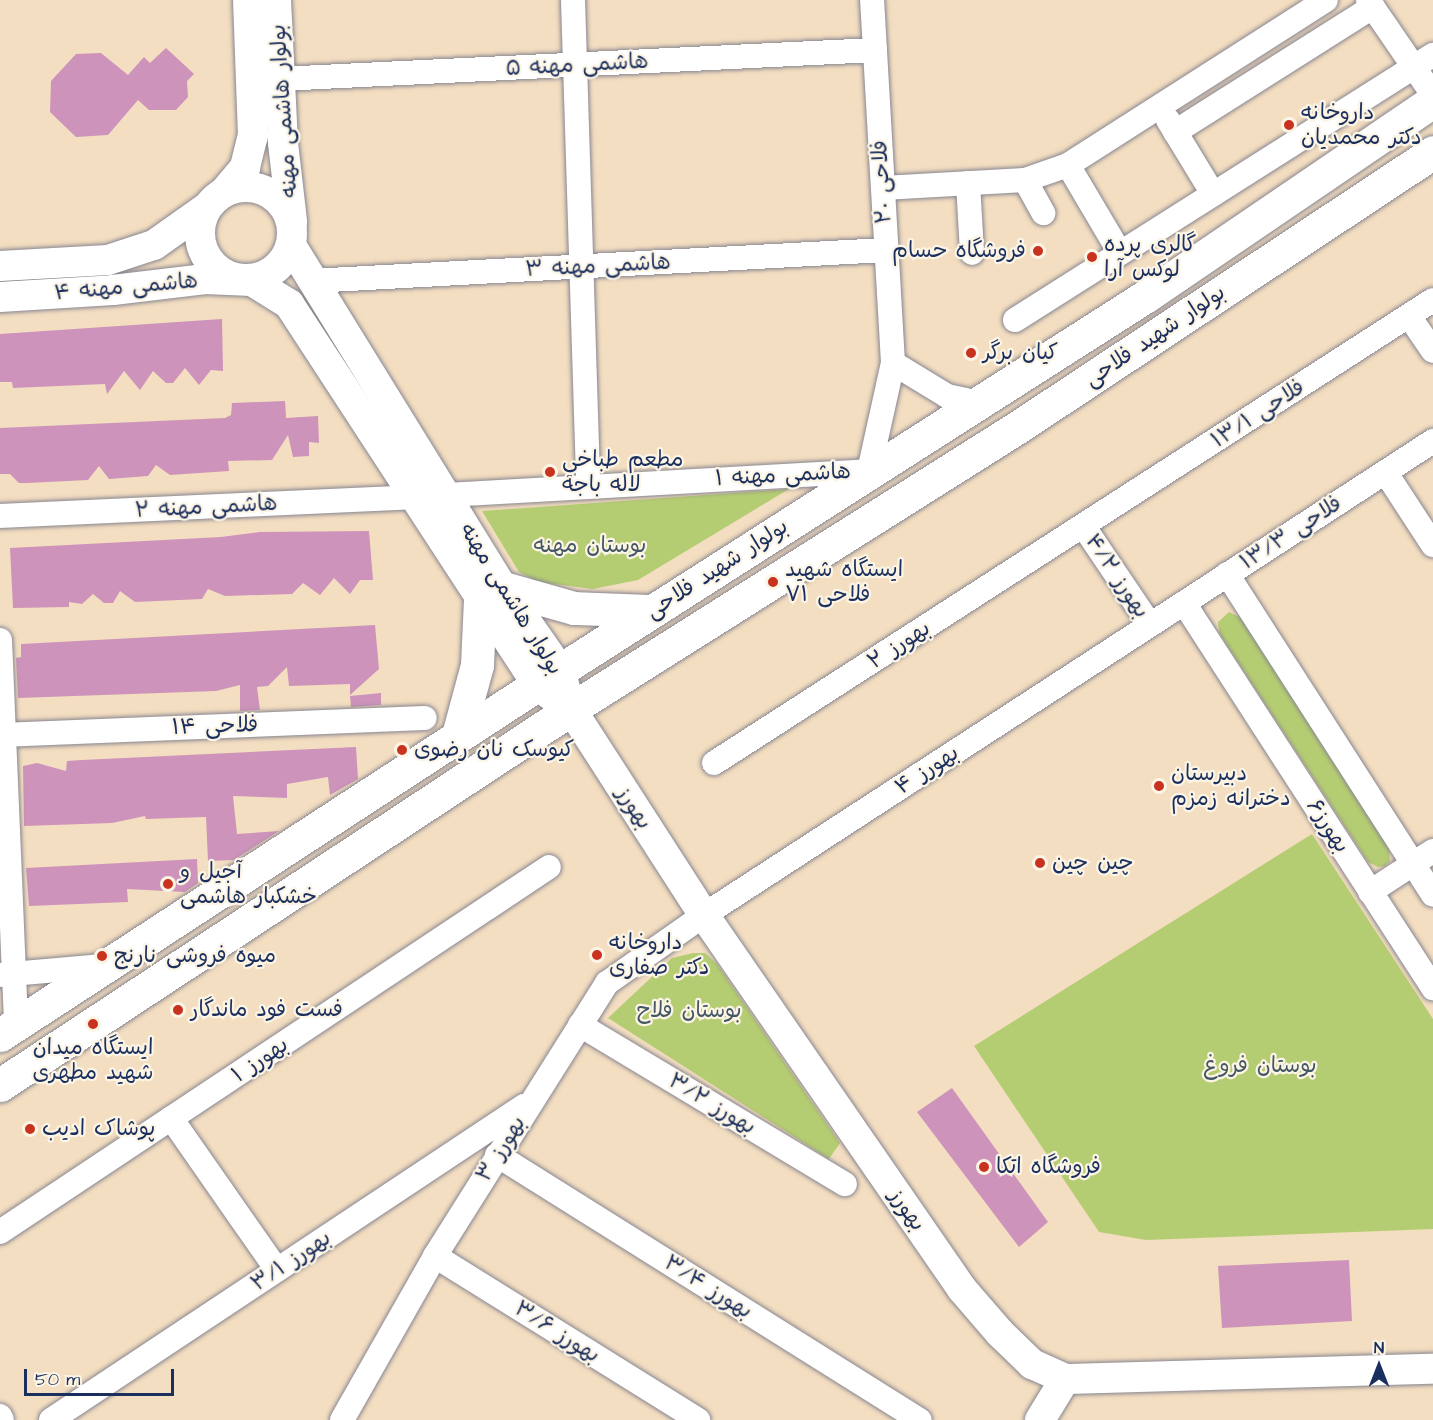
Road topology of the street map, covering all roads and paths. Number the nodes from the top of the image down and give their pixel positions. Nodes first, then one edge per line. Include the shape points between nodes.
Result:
1 (248, 0) edge
2 (276, 0) edge
3 (573, 0) edge
4 (872, 0) edge
5 (1326, 0) edge
6 (1371, 4) edge
7 (875, 50) junction
8 (1424, 61) edge
9 (576, 65) junction
10 (280, 80) junction
11 (1433, 95) edge
12 (1433, 101) edge
13 (1160, 108) junction
14 (1175, 132) junction
15 (1433, 152) edge
16 (1068, 165) junction
17 (1024, 180) junction
18 (968, 183) junction
19 (883, 188) junction
20 (1213, 194) junction
21 (216, 199) junction
22 (1043, 213) dead end
23 (292, 234) junction
24 (886, 250) junction
25 (972, 253) dead end
26 (1120, 253) junction
27 (0, 266) edge
28 (579, 267) junction
29 (252, 281) junction
30 (311, 281) junction
31 (0, 297) edge
32 (1433, 300) edge
33 (1409, 316) junction
34 (1015, 320) dead end
35 (1433, 351) edge
36 (893, 363) junction
37 (976, 402) junction
38 (1433, 441) edge
39 (869, 471) junction
40 (1386, 473) junction
41 (588, 486) junction
42 (445, 495) junction
43 (412, 497) junction
44 (0, 516) edge
45 (1084, 527) junction
46 (1433, 545) edge
47 (1227, 574) junction
48 (492, 593) junction
49 (1184, 603) junction
50 (652, 610) junction
51 (1150, 625) junction
52 (0, 640) edge
53 (548, 677) junction
54 (571, 709) junction
55 (425, 718) dead end
56 (3, 734) edge
57 (458, 735) junction
58 (714, 764) dead end
59 (1423, 858) edge
60 (549, 867) dead end
61 (1370, 892) junction
62 (1433, 895) edge
63 (704, 915) junction
64 (111, 966) junction
65 (6, 975) edge
66 (1433, 988) edge
67 (580, 1025) junction
68 (8, 1030) edge
69 (0, 1085) edge
70 (531, 1102) junction
71 (171, 1118) junction
72 (497, 1155) junction
73 (845, 1184) dead end
74 (0, 1232) edge
75 (435, 1256) junction
76 (277, 1270) junction
77 (1433, 1369) edge
78 (1065, 1378) junction
79 (684, 1416) edge
80 (51, 1420) edge
81 (342, 1420) edge
82 (920, 1420) edge
83 (1040, 1420) edge

1 - 21 street, بولوار هاشمی مهنه via 253,136 245,167
2 - 10 street, بولوار هاشمی مهنه
3 - 9 street
4 - 7 street, فلاحی ۲۰
5 - 13 street
6 - 8 street
6 - 14 street
7 - 9 street, هاشمی مهنه ۵
7 - 19 street, فلاحی ۲۰
8 - 11 street
8 - 20 street
9 - 10 street, هاشمی مهنه ۵
9 - 28 street
10 - 23 street, بولوار هاشمی مهنه
12 - 37 main road, بولوار شهید فلاحی via 1146,296
13 - 14 street
13 - 16 street
14 - 20 street
15 - 54 main road, بولوار شهید فلاحی via 1018,427
16 - 17 street
16 - 26 street
17 - 18 street
17 - 22 street
18 - 19 street
18 - 25 street
19 - 24 street, فلاحی ۲۰
20 - 26 street
21 - 23 street via 253,186 278,198
21 - 27 street, هاشمی مهنه ۴ via 154,245 108,260
21 - 29 street via 199,233 206,259 226,276
23 - 29 street via 277,270
23 - 30 street, بولوار هاشمی مهنه
24 - 28 street, هاشمی مهنه ۳
24 - 36 street, فلاحی ۲۰
26 - 34 street
28 - 30 street, هاشمی مهنه ۳
28 - 41 street
29 - 31 street, هاشمی مهنه ۴ via 205,279
29 - 43 street, بولوار هاشمی مهنه via 289,304
30 - 42 street, بولوار هاشمی مهنه
32 - 33 street, فلاحی ۱۳/۱
33 - 35 street
33 - 45 street, فلاحی ۱۳/۱
36 - 37 street via 947,396
36 - 39 street, فلاحی ۲۰
37 - 39 main road, بولوار شهید فلاحی
38 - 40 street, فلاحی ۱۳/۳
39 - 41 street, هاشمی مهنه ۱
39 - 50 main road, بولوار شهید فلاحی
40 - 46 street
40 - 47 street, فلاحی ۱۳/۳
41 - 42 street, هاشمی مهنه ۱
42 - 48 street, بولوار هاشمی مهنه
43 - 44 street, هاشمی مهنه ۲
43 - 48 street, بولوار هاشمی مهنه
45 - 51 street, بهورز ۴/۲
45 - 58 street, بهورز ۲
47 - 49 street, فلاحی ۱۳/۳
47 - 59 street
48 - 50 main road via 574,608
48 - 53 street, بولوار هاشمی مهنه
48 - 57 main road
49 - 51 street, فلاحی ۱۳/۳
49 - 61 street, بهورز۶
50 - 53 main road, بولوار شهید فلاحی
51 - 63 street, بهورز ۴
52 - 56 street
53 - 54 street, بولوار هاشمی مهنه
53 - 57 main road, بولوار شهید فلاحی
54 - 63 street, بهورز
54 - 69 main road, بولوار شهید فلاحی
55 - 56 street, فلاحی ۱۴
56 - 65 street
57 - 64 main road, بولوار شهید فلاحی
59 - 61 street
59 - 62 street
60 - 71 street, بهورز ۱
61 - 66 street, بهورز۶
63 - 67 street, بهورز ۳ via 607,983
63 - 78 street, بهورز via 962,1289 1032,1364
64 - 65 street
64 - 68 main road, بولوار شهید فلاحی
65 - 68 street
67 - 70 street, بهورز ۳
67 - 73 street, بهورز ۳/۲
70 - 72 street, بهورز ۳
70 - 76 street, بهورز ۳/۱
71 - 74 street, بهورز ۱
71 - 76 street
72 - 75 street, بهورز ۳
72 - 82 street, بهورز ۳/۴
75 - 79 street, بهورز ۳/۶
75 - 81 street, بهورز ۳
76 - 80 street, بهورز ۳/۱
77 - 78 street, بهورز
78 - 83 street

